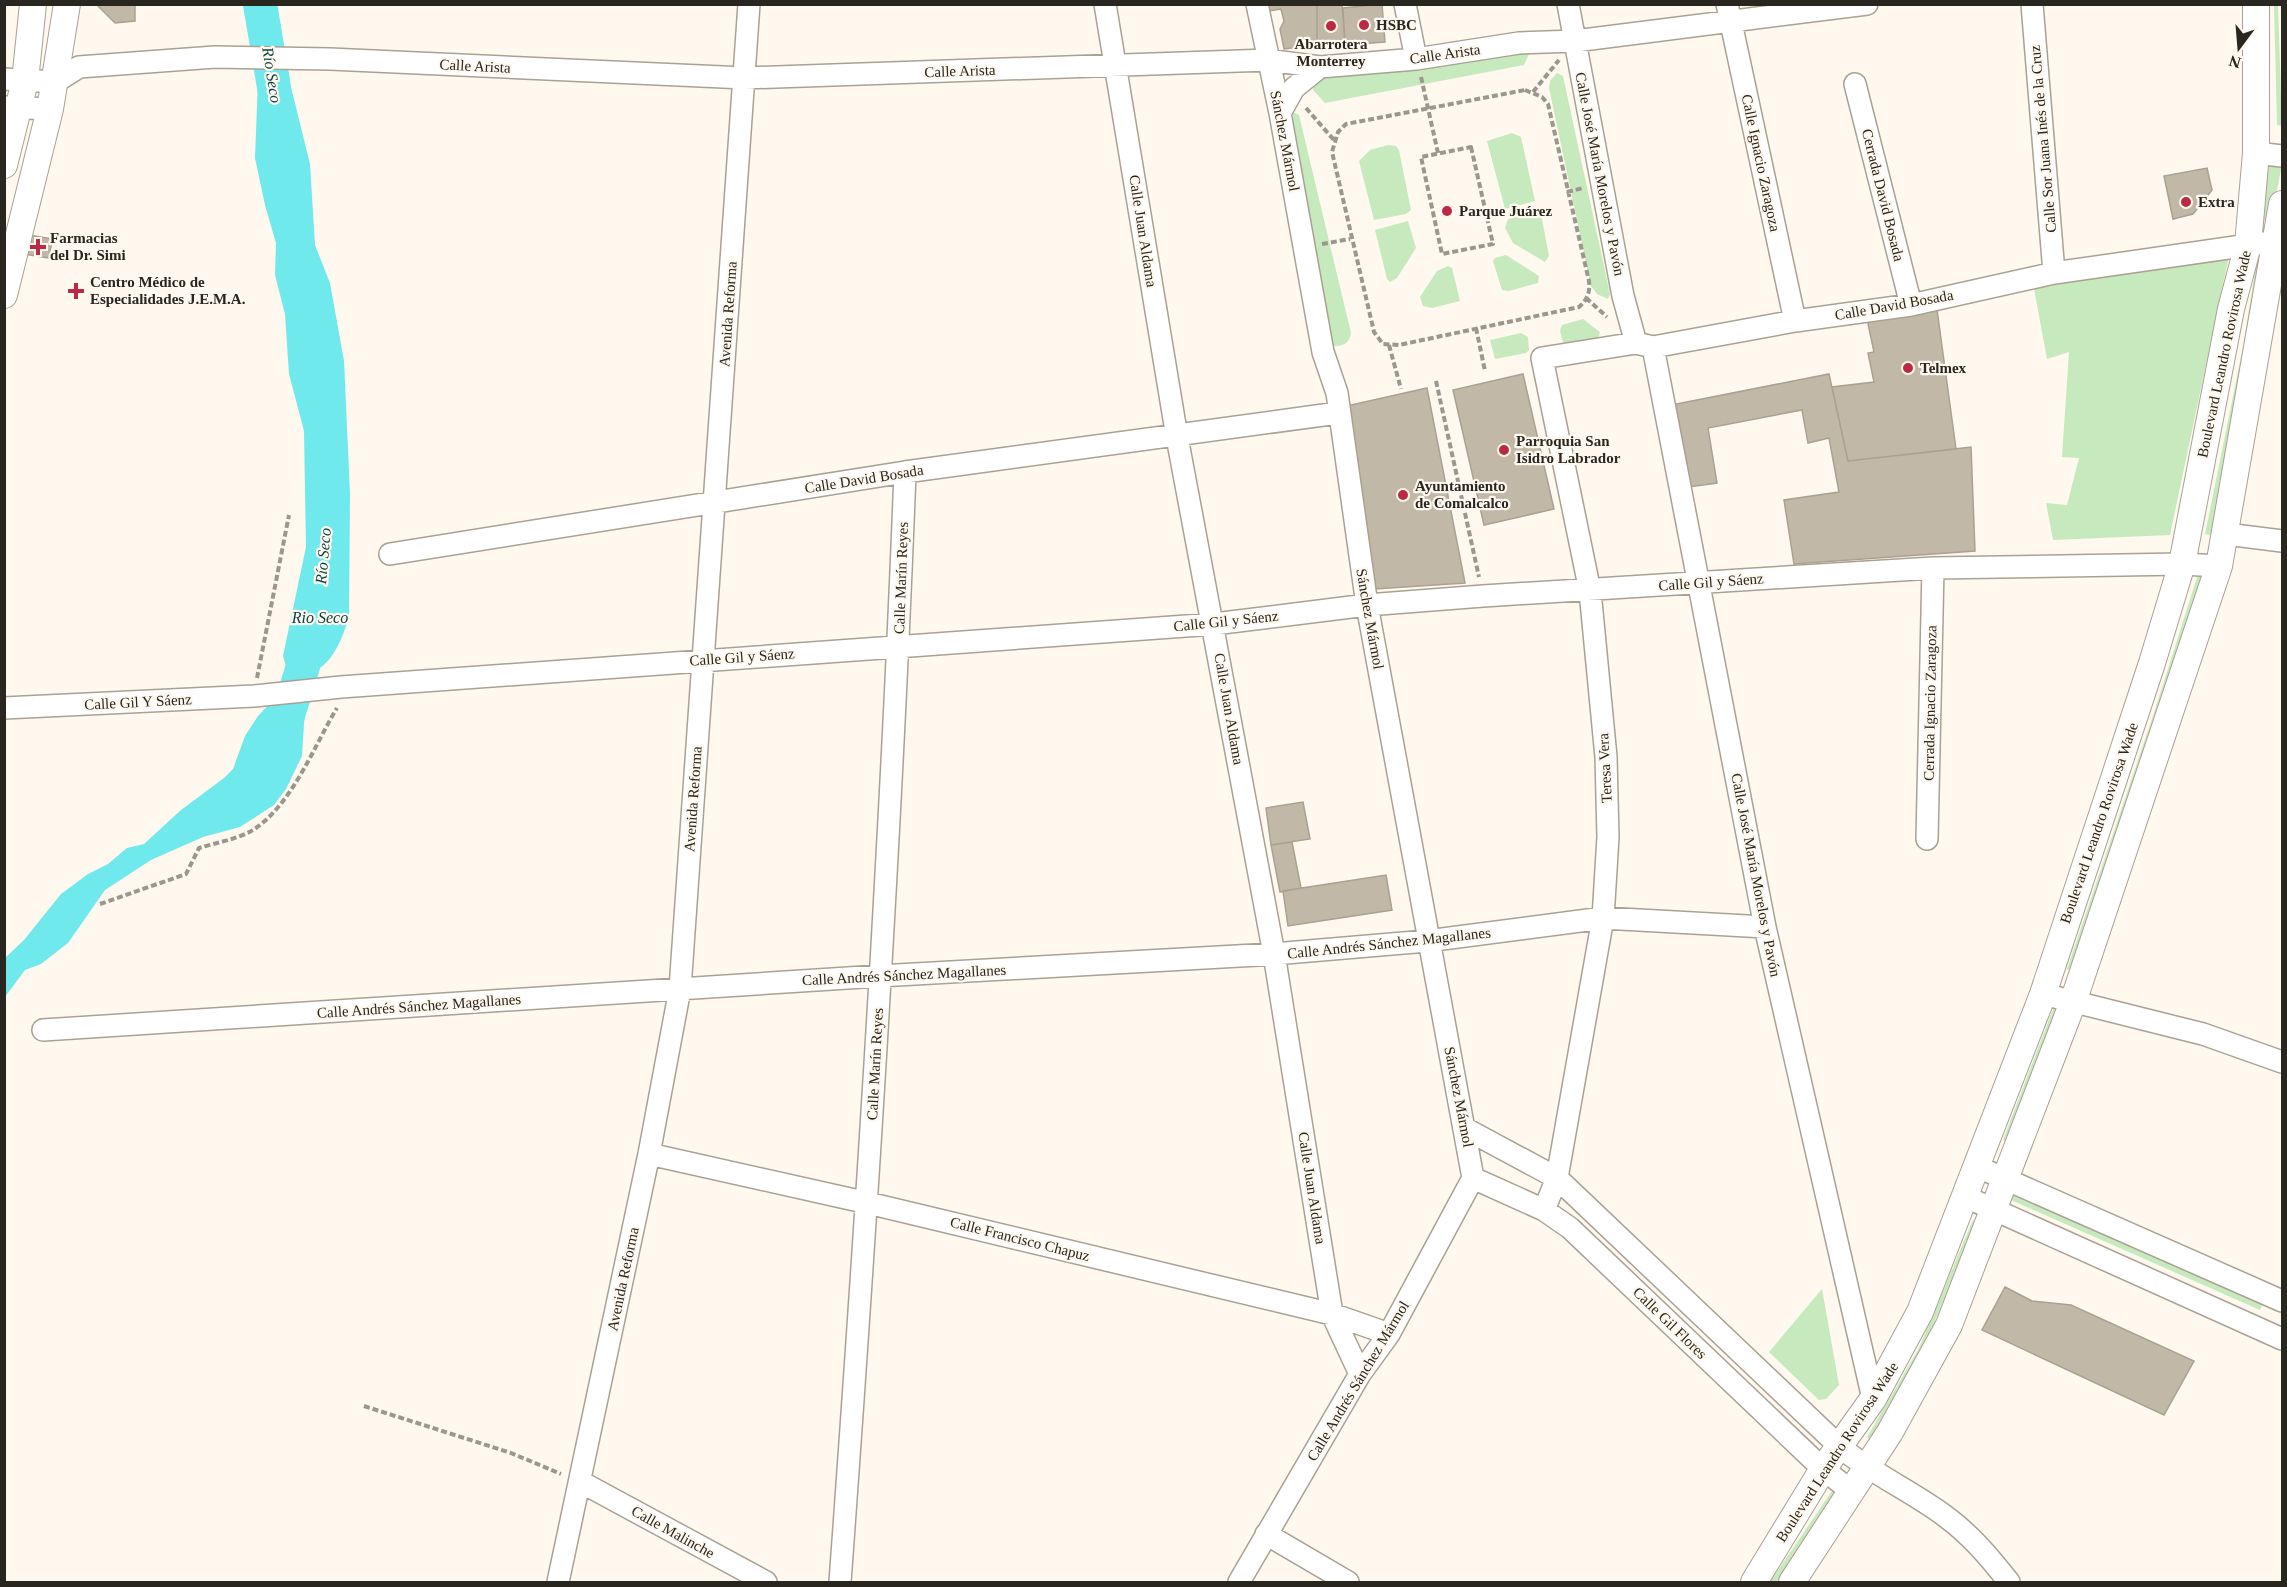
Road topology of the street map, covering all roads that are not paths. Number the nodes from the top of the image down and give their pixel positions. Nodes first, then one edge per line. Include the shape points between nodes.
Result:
1 (33, 4) edge
2 (67, 4) edge
3 (749, 4) edge
4 (1105, 4) edge
5 (1257, 4) edge
6 (1405, 4) edge
7 (1568, 4) edge
8 (1866, 4) edge
9 (2032, 4) edge
10 (2256, 4) edge
11 (1729, 13) edge
12 (1575, 41) junction
13 (1416, 59) junction
14 (1268, 60) junction
15 (1116, 66) junction
16 (1320, 68) junction
17 (745, 78) junction
18 (15, 80) edge
19 (55, 82) junction
20 (1855, 84) dead end
21 (12, 107) edge
22 (50, 109) junction
23 (1280, 113) junction
24 (2256, 153) junction
25 (2283, 156) edge
26 (4, 165) edge
27 (2283, 204) edge
28 (2278, 240) junction
29 (2248, 245) junction
30 (2054, 273) junction
31 (4, 295) edge
32 (1911, 305) junction
33 (1795, 321) junction
34 (1645, 345) junction
35 (1542, 360) joint
36 (1338, 413) junction
37 (1177, 437) junction
38 (905, 472) junction
39 (714, 503) junction
40 (2226, 534) junction
41 (2283, 541) edge
42 (390, 555) dead end
43 (2182, 564) junction
44 (1933, 567) junction
45 (2218, 567) junction
46 (1700, 583) junction
47 (1590, 591) junction
48 (1367, 605) junction
49 (1214, 624) junction
50 (898, 648) junction
51 (702, 660) junction
52 (263, 695) joint
53 (4, 708) edge
54 (1927, 839) dead end
55 (1604, 918) junction
56 (1765, 927) junction
57 (1427, 941) junction
58 (1274, 954) junction
59 (879, 976) junction
60 (680, 989) junction
61 (2043, 994) junction
62 (2073, 1002) junction
63 (43, 1030) dead end
64 (2283, 1062) edge
65 (1466, 1129) junction
66 (650, 1154) junction
67 (1978, 1167) junction
68 (1473, 1178) junction
69 (1557, 1178) junction
70 (2007, 1179) junction
71 (1966, 1197) junction
72 (868, 1203) junction
73 (1995, 1208) junction
74 (1544, 1210) junction
75 (2283, 1301) edge
76 (1332, 1314) junction
77 (2281, 1333) edge
78 (1389, 1334) junction
79 (1360, 1374) junction
80 (1873, 1400) junction
81 (1840, 1447) junction
82 (1866, 1468) junction
83 (1823, 1469) junction
84 (581, 1482) junction
85 (1851, 1491) junction
86 (1266, 1534) junction
87 (558, 1582) edge
88 (766, 1582) edge
89 (840, 1582) edge
90 (1239, 1582) edge
91 (1348, 1582) edge
92 (1754, 1582) edge
93 (1792, 1582) edge
94 (2009, 1582) edge

1 - 18 main road
2 - 19 main road
3 - 17 street, Avenida Reforma
4 - 15 street, Calle Juan Aldama
5 - 14 street, Sánchez Mármol
6 - 13 street
7 - 12 street, Calle José María Morelos y Pavón
8 - 11 street, Calle Arista
9 - 30 street, Calle Sor Juana Inés de la Cruz
10 - 24 main road, Boulevard Leandro Rovirosa Wade
11 - 12 street, Calle Arista
11 - 33 street, Calle Ignacio Zaragoza
12 - 13 street, Calle Arista via 1518,44
12 - 34 street, Calle José María Morelos y Pavón via 1623,296
13 - 16 street, Calle Arista
14 - 15 street, Calle Arista
14 - 16 street, Calle Arista
14 - 23 street, Sánchez Mármol
15 - 17 street, Calle Arista
15 - 37 street, Calle Juan Aldama
16 - 23 street via 1291,92
17 - 19 street, Calle Arista via 215,57 79,67
17 - 39 street, Avenida Reforma
18 - 19 street
18 - 21 main road
19 - 22 main road
20 - 32 street, Cerrada David Bosada
21 - 22 street
21 - 26 main road
22 - 31 main road
23 - 36 street, Sánchez Mármol via 1323,352 1337,393
24 - 25 street
24 - 29 main road, Boulevard Leandro Rovirosa Wade
27 - 28 main road, Boulevard Leandro Rovirosa Wade
28 - 29 street, Calle David Bosada
28 - 40 main road, Boulevard Leandro Rovirosa Wade
29 - 30 street, Calle David Bosada
29 - 43 main road, Boulevard Leandro Rovirosa Wade via 2231,309
30 - 32 street, Calle David Bosada
32 - 33 street, Calle David Bosada
33 - 34 street, Calle David Bosada
34 - 35 street, Calle David Bosada via 1545,356
34 - 46 street, Calle José María Morelos y Pavón
35 - 47 street, Teresa Vera
36 - 37 street, Calle David Bosada
36 - 48 street, Sánchez Mármol
37 - 38 street, Calle David Bosada
37 - 49 street, Calle Juan Aldama
38 - 39 street, Calle David Bosada
38 - 50 street, Calle Marín Reyes
39 - 42 street, Calle David Bosada
39 - 51 street, Avenida Reforma
40 - 41 street
40 - 45 main road, Boulevard Leandro Rovirosa Wade
43 - 44 street, Calle Gil y Sáenz
43 - 45 street, Calle Gil y Sáenz
43 - 61 main road, Boulevard Leandro Rovirosa Wade
44 - 46 street, Calle Gil y Sáenz
44 - 54 street, Cerrada Ignacio Zaragoza
45 - 62 main road, Boulevard Leandro Rovirosa Wade
46 - 47 street, Calle Gil y Sáenz
46 - 56 street, Calle José María Morelos y Pavón
47 - 48 street, Calle Gil y Sáenz
47 - 55 street, Teresa Vera via 1606,757
48 - 49 street, Calle Gil y Sáenz
48 - 57 street, Sánchez Mármol
49 - 50 street, Calle Gil y Sáenz
49 - 58 street, Calle Juan Aldama
50 - 51 street, Calle Gil y Sáenz
50 - 59 street, Calle Marín Reyes
51 - 52 street, Calle Gil y Sáenz
51 - 60 street, Avenida Reforma
52 - 53 street, Calle Gil Y Sáenz
55 - 56 street, Calle Andrés Sánchez Magallanes
55 - 57 street, Calle Andrés Sánchez Magallanes
55 - 69 street, Teresa Vera
56 - 80 street, Calle José María Morelos y Pavón
57 - 58 street, Calle Andrés Sánchez Magallanes
57 - 65 street, Sánchez Mármol
58 - 59 street, Calle Andrés Sánchez Magallanes
58 - 76 street, Calle Juan Aldama
59 - 60 street, Calle Andrés Sánchez Magallanes
59 - 72 street, Calle Marín Reyes
60 - 63 street, Calle Andrés Sánchez Magallanes
60 - 66 street, Avenida Reforma
61 - 62 street
61 - 67 main road, Boulevard Leandro Rovirosa Wade
62 - 64 street via 2203,1034
62 - 70 main road, Boulevard Leandro Rovirosa Wade
65 - 68 street, Sánchez Mármol
65 - 69 street
66 - 72 street, Calle Francisco Chapuz
66 - 84 street, Avenida Reforma
67 - 70 street
67 - 71 main road, Boulevard Leandro Rovirosa Wade
68 - 74 street, Calle Gil Flores
68 - 78 street, Calle Andrés Sánchez Mármol
69 - 74 street, Teresa Vera
69 - 81 street
70 - 73 main road, Boulevard Leandro Rovirosa Wade
70 - 75 street
71 - 73 street
71 - 80 main road, Boulevard Leandro Rovirosa Wade via 1920,1312
72 - 76 street, Calle Francisco Chapuz
72 - 89 street, Calle Marín Reyes
73 - 77 street
73 - 82 main road, Boulevard Leandro Rovirosa Wade via 1949,1325
74 - 83 street, Calle Gil Flores via 1570,1228
76 - 78 street, Calle Francisco Chapuz
76 - 79 street, Calle Juan Aldama
78 - 79 street, Calle Andrés Sánchez Mármol
79 - 86 street, Calle Andrés Sánchez Mármol
80 - 81 main road, Boulevard Leandro Rovirosa Wade
81 - 82 street
81 - 83 main road, Boulevard Leandro Rovirosa Wade
82 - 85 main road, Boulevard Leandro Rovirosa Wade
82 - 94 street via 1944,1515 1976,1541
83 - 85 street, Calle Gil Flores
83 - 92 main road, Boulevard Leandro Rovirosa Wade
84 - 87 street, Avenida Reforma
84 - 88 street, Calle Malinche
85 - 93 main road, Boulevard Leandro Rovirosa Wade
86 - 90 street, Calle Andrés Sánchez Mármol
86 - 91 street

